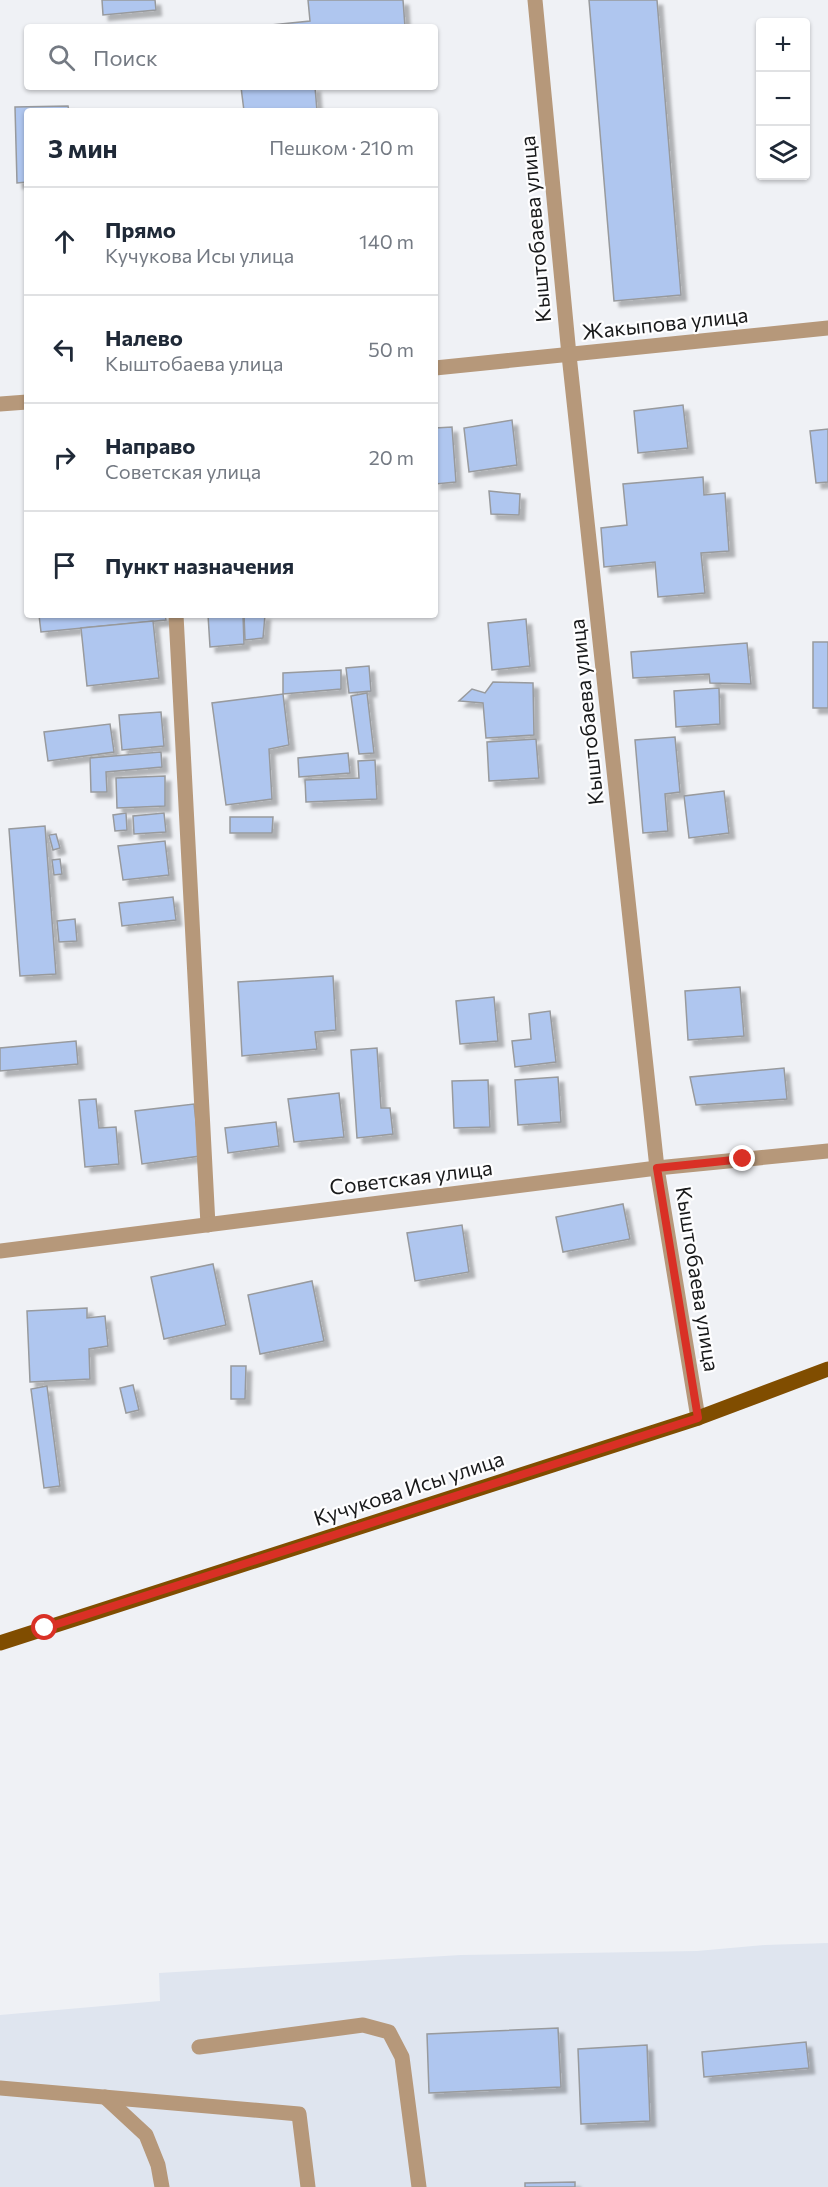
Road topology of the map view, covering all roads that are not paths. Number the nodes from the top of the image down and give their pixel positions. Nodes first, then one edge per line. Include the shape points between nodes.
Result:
1 (535, 0) edge
2 (828, 328) edge
3 (569, 355) junction
4 (438, 368) edge
5 (24, 402) edge
6 (0, 404) edge
7 (176, 618) edge
8 (828, 1151) edge
9 (657, 1168) junction
10 (208, 1225) junction
11 (0, 1251) edge
12 (828, 1370) edge
13 (698, 1418) junction
14 (0, 1643) edge
15 (199, 2046) dead end
16 (0, 2088) edge
17 (105, 2097) junction
18 (162, 2187) edge
19 (308, 2187) edge
20 (419, 2187) edge

1 - 3 street, Кыштобаева улица
2 - 3 street, Жакыпова улица
3 - 4 street, Жакыпова улица
3 - 9 street, Кыштобаева улица
5 - 6 street
7 - 10 street
8 - 9 street, Советская улица
9 - 10 street, Советская улица
9 - 13 street, Кыштобаева улица
10 - 11 street, Советская улица
12 - 13 main road, Кучукова Исы улица
13 - 14 main road, Кучукова Исы улица
15 - 20 street via 363,2025 389,2032 402,2057
16 - 17 street
17 - 18 street via 147,2135 159,2165
17 - 19 street via 299,2114

